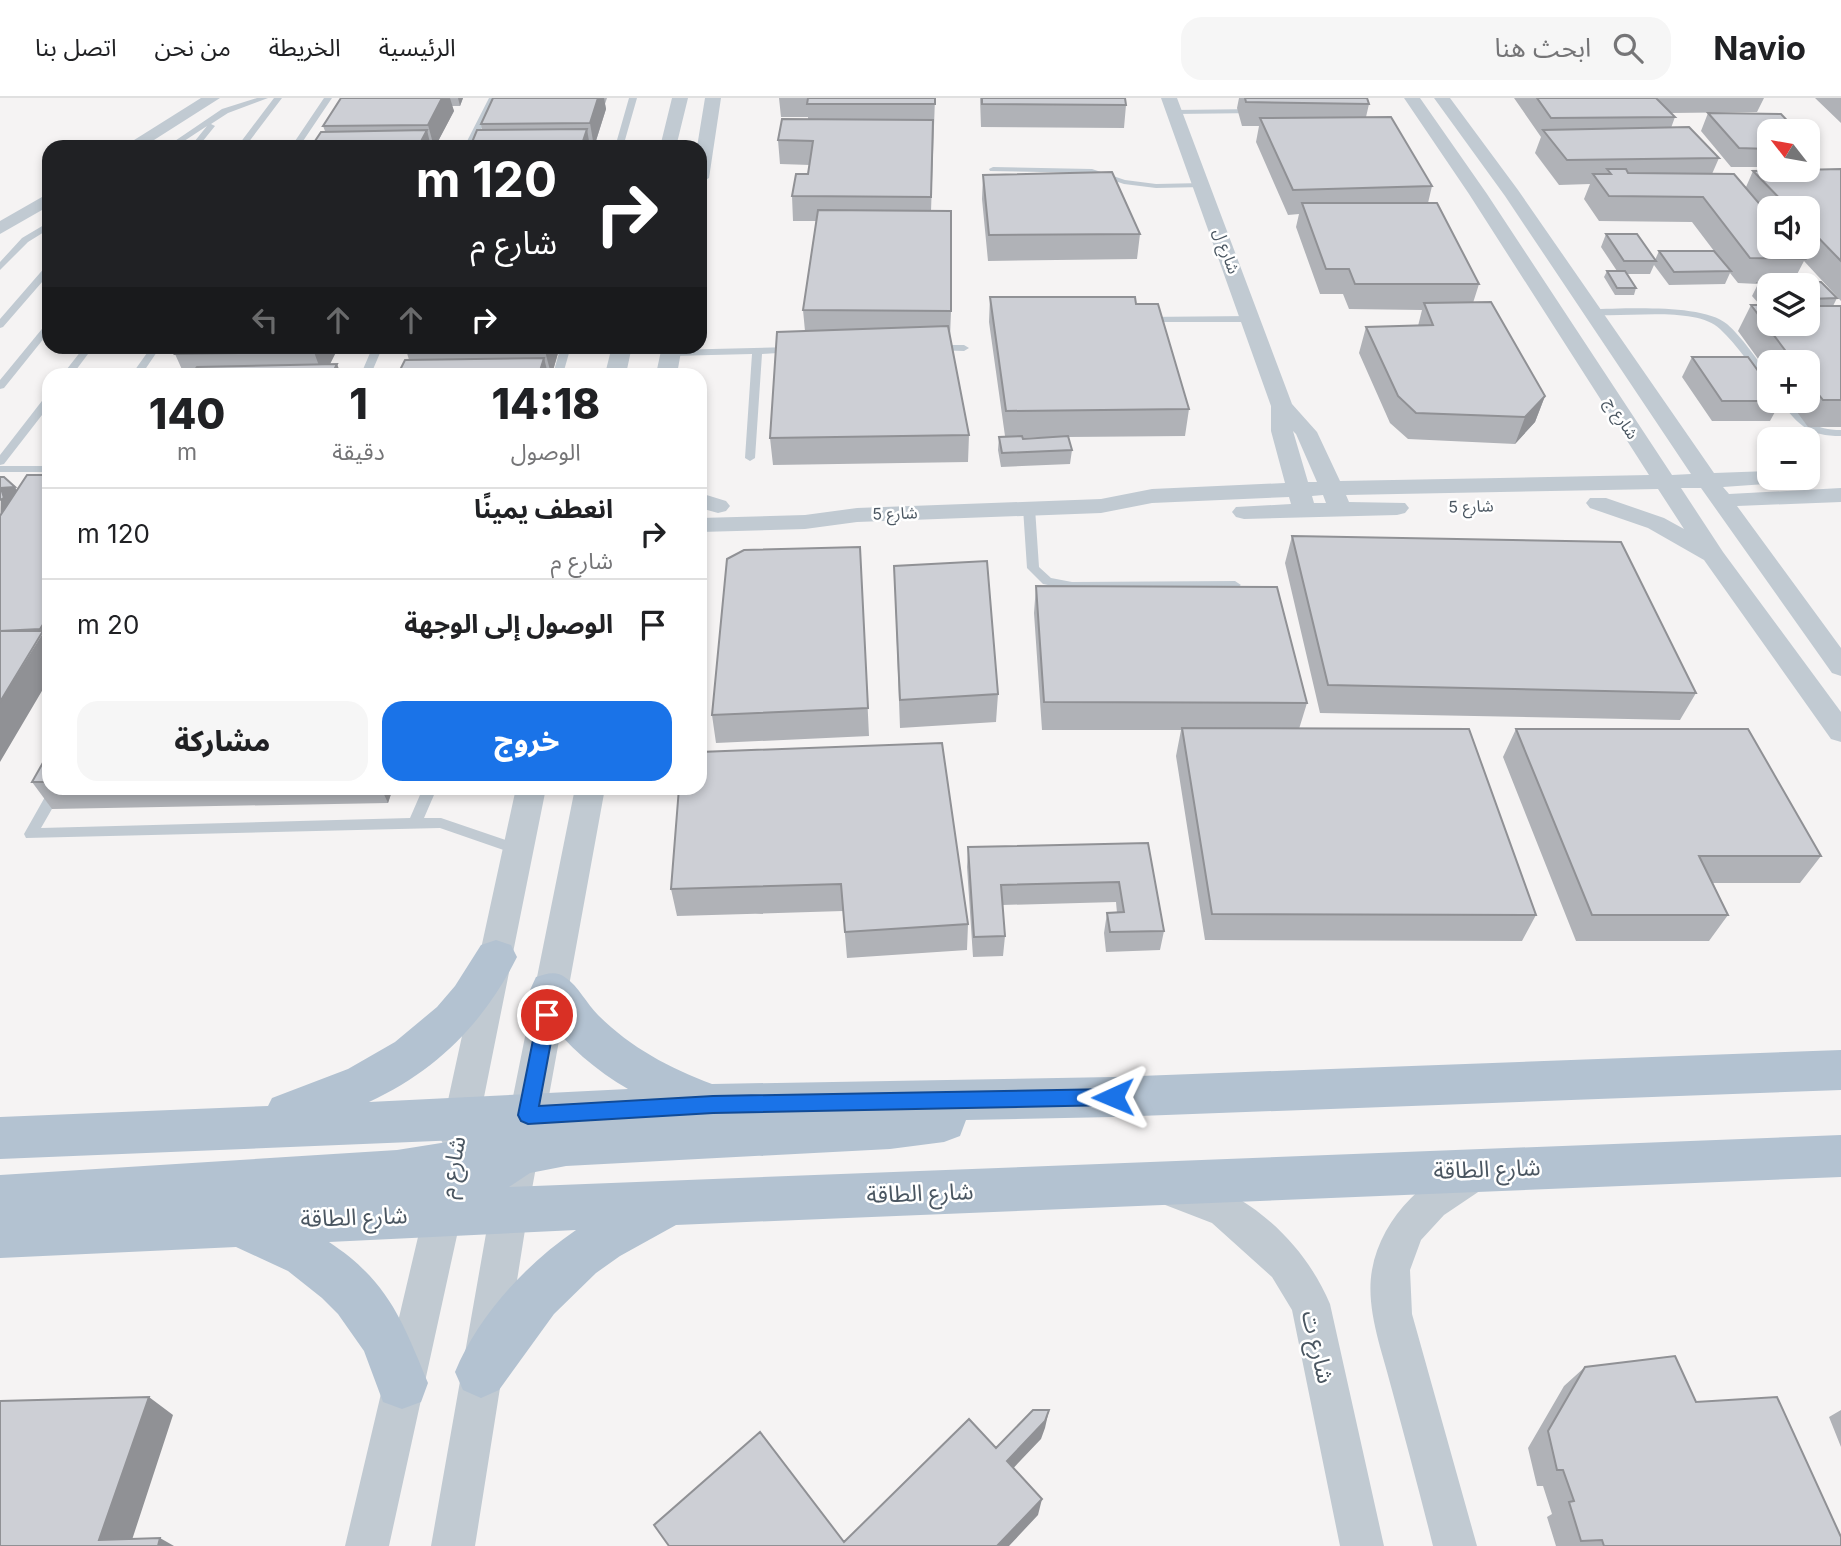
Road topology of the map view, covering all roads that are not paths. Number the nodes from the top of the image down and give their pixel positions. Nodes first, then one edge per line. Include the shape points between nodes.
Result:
1 (212, 98) edge
2 (264, 98) edge
3 (278, 98) edge
4 (328, 98) edge
5 (492, 98) edge
6 (633, 98) edge
7 (680, 98) edge
8 (713, 98) edge
9 (1282, 98) edge
10 (1412, 98) edge
11 (1442, 98) edge
12 (1172, 105) edge
13 (221, 114) junction
14 (143, 140) edge
15 (181, 140) edge
16 (200, 140) edge
17 (246, 140) edge
18 (300, 140) edge
19 (471, 140) edge
20 (622, 140) edge
21 (684, 140) edge
22 (685, 140) edge
23 (993, 169) dead end
24 (1203, 185) junction
25 (1478, 194) junction
26 (1512, 194) junction
27 (42, 202) edge
28 (0, 229) edge
29 (42, 229) edge
30 (0, 267) edge
31 (42, 276) edge
32 (1552, 312) junction
33 (1591, 312) junction
34 (1251, 319) junction
35 (1132, 320) edge
36 (0, 325) edge
37 (42, 335) edge
38 (923, 348) edge
39 (964, 348) dead end
40 (798, 350) edge
41 (757, 351) junction
42 (84, 354) edge
43 (670, 358) edge
44 (1757, 367) edge
45 (73, 368) edge
46 (0, 387) edge
47 (1282, 406) junction
48 (42, 408) edge
49 (1795, 413) edge
50 (1630, 432) junction
51 (1841, 433) edge
52 (1679, 439) junction
53 (1286, 449) junction
54 (750, 458) dead end
55 (1318, 459) junction
56 (0, 462) edge
57 (0, 469) edge
58 (42, 469) edge
59 (1757, 473) edge
60 (1757, 480) edge
61 (1841, 480) edge
62 (1820, 483) edge
63 (1407, 488) junction
64 (1757, 489) edge
65 (1714, 490) junction
66 (1787, 490) edge
67 (1803, 490) edge
68 (1671, 491) junction
69 (1237, 492) junction
70 (1597, 493) junction
71 (1841, 495) edge
72 (1336, 499) junction
73 (1301, 500) junction
74 (1101, 506) junction
75 (1029, 509) junction
76 (707, 515) edge
77 (1714, 557) junction
78 (1770, 567) junction
79 (1235, 586) edge
80 (1841, 667) edge
81 (1839, 726) edge
82 (53, 795) edge
83 (427, 795) edge
84 (530, 795) edge
85 (589, 795) edge
86 (415, 823) junction
87 (518, 850) junction
88 (496, 957) junction
89 (551, 990) junction
90 (1841, 1070) edge
91 (1113, 1097) junction
92 (713, 1104) junction
93 (462, 1119) junction
94 (232, 1129) junction
95 (524, 1135) junction
96 (0, 1138) edge
97 (1841, 1156) edge
98 (453, 1166) junction
99 (1481, 1169) junction
100 (1155, 1184) junction
101 (0, 1197) edge
102 (675, 1202) junction
103 (509, 1211) junction
104 (443, 1214) junction
105 (230, 1222) junction
106 (0, 1234) edge
107 (481, 1372) junction
108 (402, 1383) junction
109 (367, 1546) edge
110 (453, 1546) edge
111 (1362, 1546) edge
112 (1455, 1546) edge

1 - 14 street
2 - 13 lane
3 - 17 lane
4 - 18 lane
5 - 19 lane
6 - 20 lane
7 - 21 street
8 - 22 street
9 - 12 lane via 1275,108 1259,111
10 - 25 street, شارع ج
11 - 26 street, شارع ج
12 - 24 street, شارع ل
13 - 15 lane
13 - 16 lane
23 - 24 lane via 1092,171 1124,182
24 - 34 street, شارع ل
25 - 26 street
25 - 32 street, شارع ج
26 - 33 street, شارع ج
27 - 28 street
29 - 30 lane
31 - 36 lane
32 - 33 street
32 - 50 street, شارع ج
33 - 44 lane via 1685,314 1712,320 1722,325
33 - 52 street, شارع ج
34 - 35 lane
34 - 47 street, شارع ل
37 - 46 lane
38 - 39 lane
40 - 41 lane
41 - 43 lane
41 - 54 lane
42 - 45 lane
47 - 53 street, شارع ل
47 - 55 street, شارع ل via 1306,432
48 - 56 lane
49 - 51 lane via 1807,428
50 - 68 street, شارع ج
50 - 70 street via 1619,460
52 - 59 street
52 - 65 street, شارع ج
53 - 69 street via 1271,474
53 - 73 street, شارع ل
55 - 63 street via 1358,479
55 - 72 street, شارع ل
57 - 58 lane
60 - 65 street, شارع 5
61 - 62 street, شارع 5
63 - 70 street, شارع 5
63 - 72 street, شارع 5
64 - 65 street, شارع 5
65 - 68 street, شارع 5
65 - 78 street, شارع ج
66 - 78 street via 1766,521
67 - 71 street, شارع 5
68 - 70 street, شارع 5
68 - 77 street, شارع ج
69 - 73 street, شارع 5
69 - 74 street, شارع 5 via 1152,495
70 - 72 street, شارع 5
70 - 77 street
72 - 73 street, شارع 5
73 - 74 street, شارع 5 via 1157,514
74 - 75 street, شارع 5
75 - 76 street, شارع 5 via 857,515 804,522
75 - 79 lane via 1032,568 1047,581 1072,586
77 - 81 street, شارع ج
78 - 80 street, شارع ج
82 - 86 lane via 31,834
83 - 86 lane
84 - 87 street, شارع م
85 - 89 street
86 - 87 lane via 441,822
87 - 88 street, شارع م
88 - 93 street, شارع م
88 - 94 main road via 469,1000 434,1037 390,1070 339,1096
89 - 92 main road via 590,1038 616,1059 645,1077
89 - 95 street
90 - 91 main road
91 - 92 main road
91 - 95 main road via 890,1128 566,1145
92 - 95 main road
93 - 94 main road
93 - 95 main road
93 - 98 street, شارع م
94 - 96 main road
95 - 98 main road
95 - 103 street
95 - 104 main road
97 - 99 main road, شارع الطاقة
98 - 101 main road
98 - 104 street, شارع م
99 - 100 main road, شارع الطاقة
99 - 112 street via 1431,1203 1406,1229 1391,1270 1392,1314
100 - 102 main road, شارع الطاقة
100 - 111 street, شارع ت via 1224,1210 1286,1265 1310,1304
102 - 103 main road, شارع الطاقة
102 - 107 main road via 629,1222 586,1249 546,1284 511,1325
103 - 104 main road, شارع الطاقة
103 - 107 street
104 - 105 main road, شارع الطاقة
104 - 108 street, شارع م
105 - 106 main road, شارع الطاقة
105 - 108 main road via 276,1238 318,1261 354,1293 382,1334
107 - 110 street
108 - 109 street, شارع م

